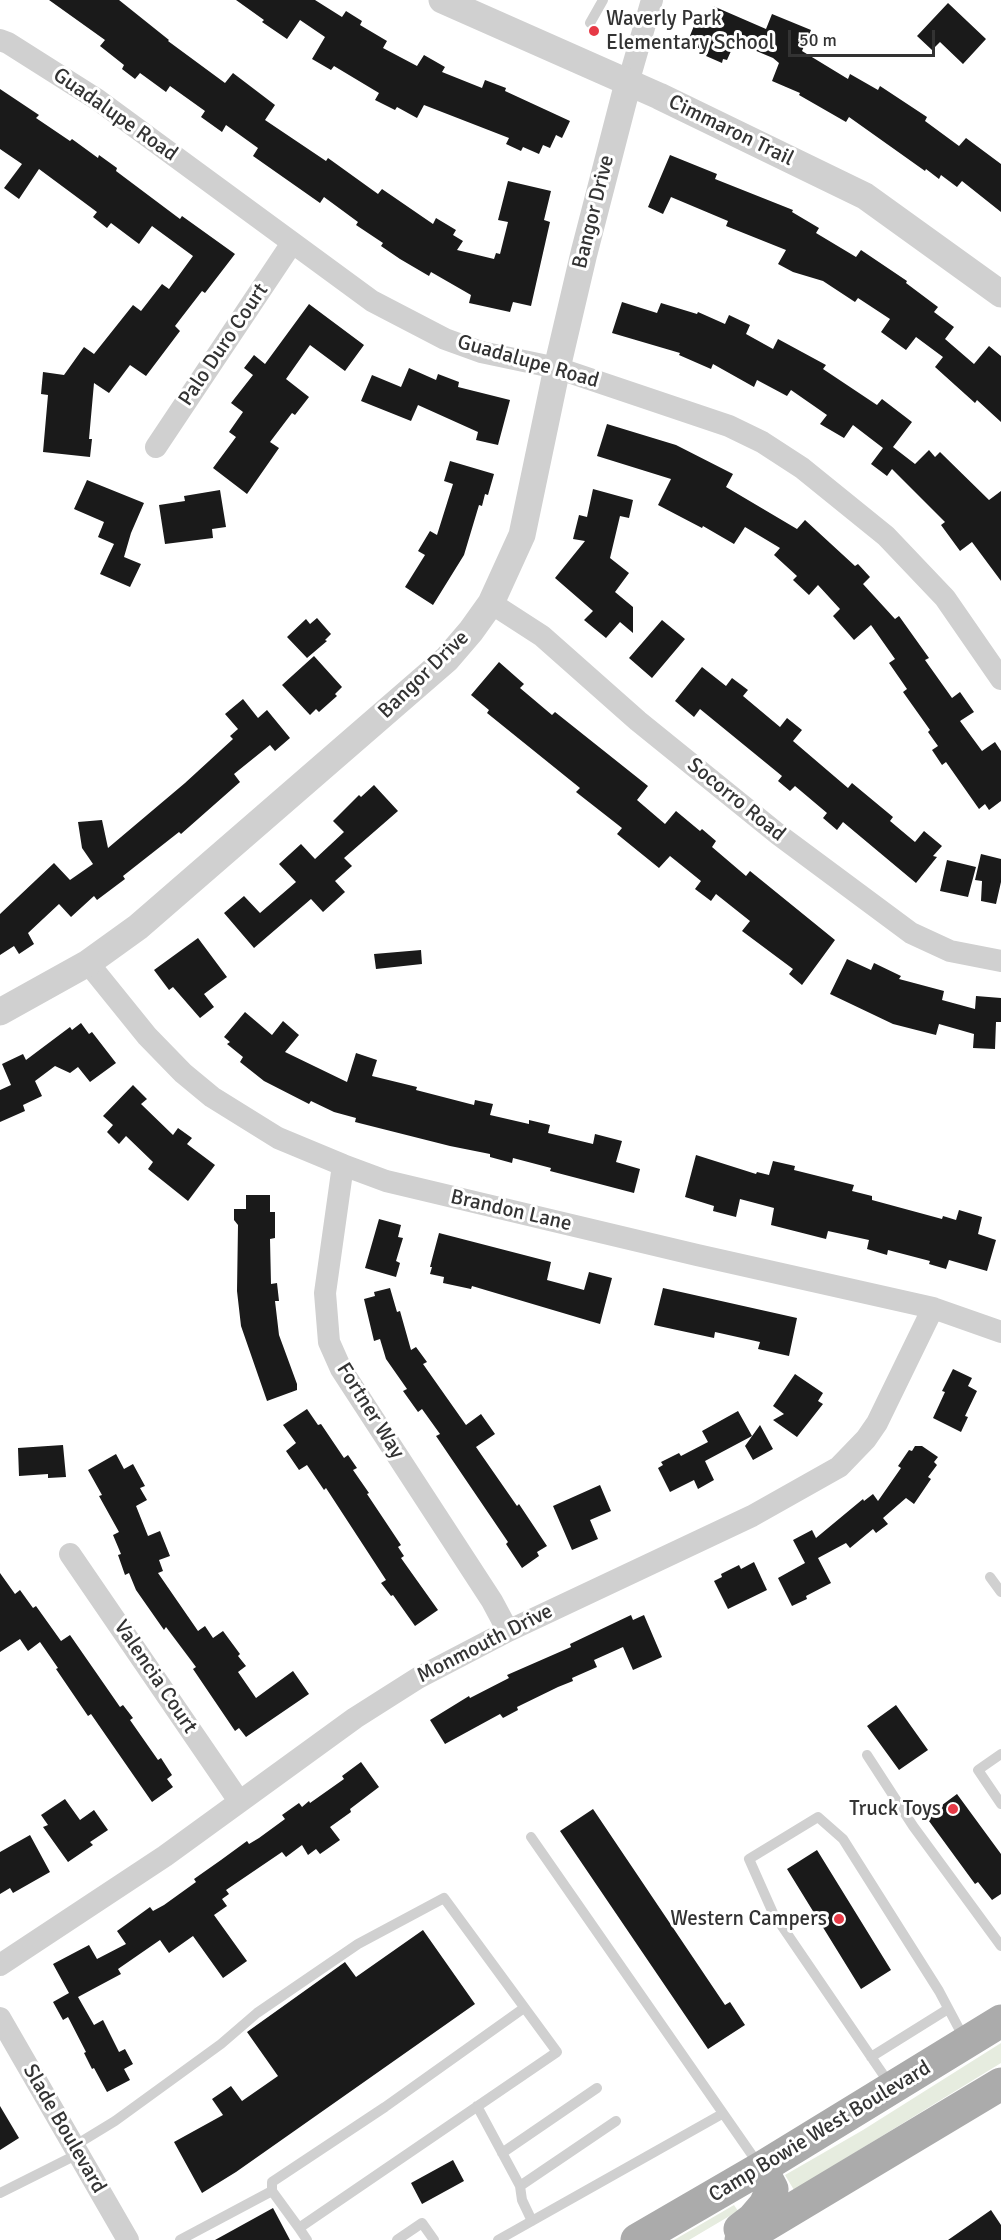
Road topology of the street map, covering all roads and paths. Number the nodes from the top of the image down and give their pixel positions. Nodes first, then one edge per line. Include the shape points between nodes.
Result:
1 (442, 0) edge
2 (603, 0) edge
3 (652, 0) edge
4 (590, 23) dead end
5 (0, 40) edge
6 (628, 83) junction
7 (292, 243) junction
8 (1001, 294) edge
9 (557, 368) junction
10 (156, 447) dead end
11 (491, 603) junction
12 (1001, 679) edge
13 (1001, 961) edge
14 (88, 963) junction
15 (0, 1012) edge
16 (343, 1165) junction
17 (933, 1308) junction
18 (1001, 1332) edge
19 (70, 1554) dead end
20 (990, 1577) dead end
21 (1001, 1592) edge
22 (508, 1631) junction
23 (1001, 1754) edge
24 (867, 1755) dead end
25 (239, 1801) junction
26 (1001, 1804) edge
27 (531, 1837) dead end
28 (1001, 1946) edge
29 (0, 1965) edge
30 (524, 2008) junction
31 (948, 2009) junction
32 (0, 2018) edge
33 (1001, 2021) edge
34 (967, 2043) junction
35 (871, 2057) junction
36 (1001, 2084) edge
37 (597, 2088) dead end
38 (892, 2089) junction
39 (477, 2106) junction
40 (723, 2114) junction
41 (616, 2121) dead end
42 (76, 2150) junction
43 (502, 2153) junction
44 (761, 2168) junction
45 (520, 2186) junction
46 (272, 2191) junction
47 (0, 2193) edge
48 (532, 2221) junction
49 (299, 2228) junction
50 (129, 2240) edge
51 (180, 2240) edge
52 (307, 2240) edge
53 (397, 2240) edge
54 (434, 2240) edge
55 (498, 2240) edge
56 (637, 2240) edge
57 (723, 2240) edge
58 (741, 2240) edge

1 - 6 street, Cimmaron Trail
2 - 4 lane
3 - 6 street, Bangor Drive
5 - 7 street, Guadalupe Road via 98,100
6 - 8 street, Cimmaron Trail via 864,196
6 - 9 street, Bangor Drive
7 - 9 street, Guadalupe Road via 372,301 445,339 481,352
7 - 10 street, Palo Duro Court
9 - 11 street, Bangor Drive via 522,535
9 - 12 street, Guadalupe Road via 729,426 802,468 886,536 938,591
11 - 13 street, Socorro Road via 542,636 638,721 779,836 911,933 950,951
11 - 14 street, Bangor Drive via 447,659 415,688 138,927
14 - 15 street, Bangor Drive
14 - 16 street, Brandon Lane via 147,1036 212,1097 278,1138
16 - 17 street, Brandon Lane via 397,1184
16 - 22 street, Fortner Way via 325,1293 328,1342 341,1369 492,1600
17 - 18 street, Brandon Lane
17 - 22 street, Monmouth Drive via 876,1423 839,1467 752,1516
19 - 25 street, Valencia Court
20 - 21 lane
22 - 25 street, Monmouth Drive via 409,1683
23 - 26 lane via 978,1770
24 - 28 lane via 913,1826
25 - 29 street, Monmouth Drive via 165,1856
27 - 40 lane
30 - 39 lane via 558,2052
30 - 42 lane via 444,1898 358,1944 257,2013
30 - 46 lane via 272,2182
31 - 34 lane
31 - 35 lane
31 - 35 lane via 843,1839 818,1817 749,1859 773,1913
32 - 42 street, Slade Boulevard
33 - 34 main road, Camp Bowie West Boulevard
34 - 38 main road, Camp Bowie West Boulevard
35 - 38 lane
36 - 58 main road
37 - 43 lane
38 - 44 main road, Camp Bowie West Boulevard
39 - 43 lane
39 - 49 lane
40 - 44 lane
40 - 48 lane
41 - 45 lane
42 - 47 lane
42 - 50 street, Slade Boulevard
43 - 45 lane
44 - 56 main road, Camp Bowie West Boulevard
44 - 57 main road via 772,2189 765,2205 753,2219
45 - 48 lane
46 - 49 lane
46 - 51 lane
48 - 55 lane
49 - 52 lane
53 - 54 lane via 422,2223

